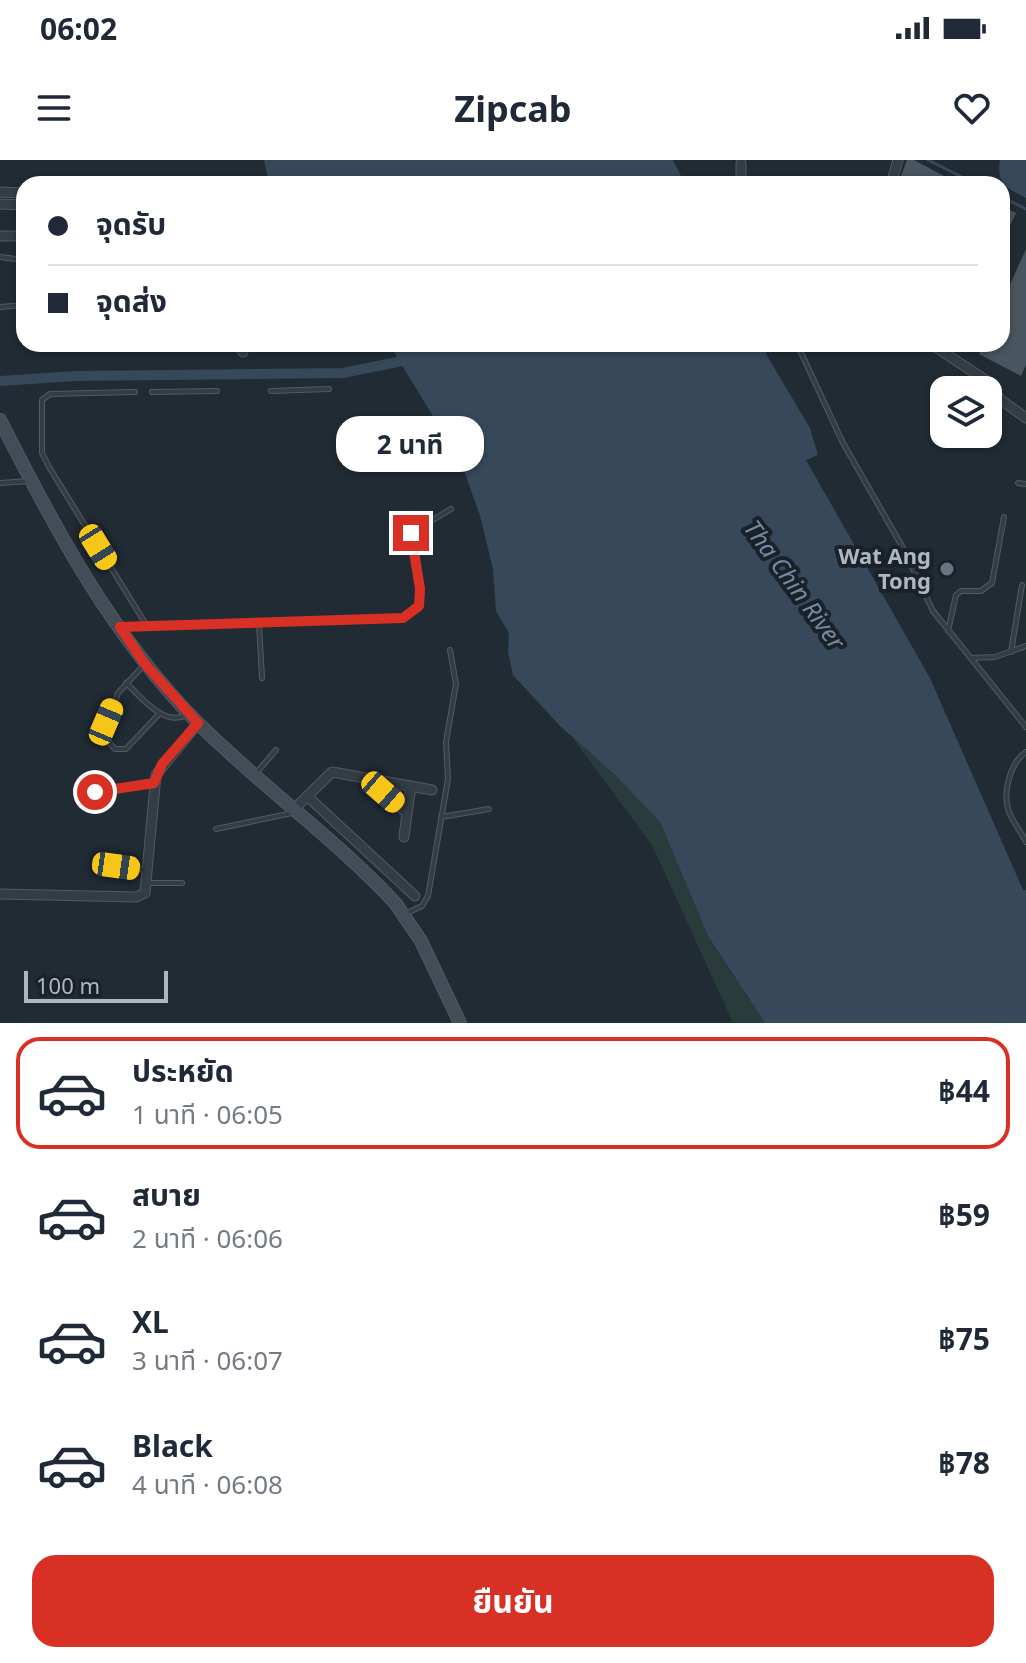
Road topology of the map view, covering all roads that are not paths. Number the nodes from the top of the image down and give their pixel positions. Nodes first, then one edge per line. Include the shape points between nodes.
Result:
1 (741, 163) dead end
2 (741, 176) edge
3 (801, 352) edge
4 (943, 352) edge
5 (329, 389) dead end
6 (217, 391) dead end
7 (271, 391) dead end
8 (135, 392) dead end
9 (152, 392) dead end
10 (1026, 418) edge
11 (0, 420) edge
12 (31, 481) junction
13 (0, 483) edge
14 (1018, 483) dead end
15 (1026, 484) edge
16 (451, 509) dead end
17 (1004, 517) dead end
18 (1022, 585) dead end
19 (259, 624) junction
20 (120, 627) junction
21 (148, 627) junction
22 (948, 631) junction
23 (1026, 646) edge
24 (450, 650) dead end
25 (1011, 652) junction
26 (971, 658) junction
27 (145, 664) junction
28 (262, 678) dead end
29 (125, 683) junction
30 (113, 705) junction
31 (121, 713) dead end
32 (160, 713) junction
33 (194, 718) junction
34 (1026, 727) edge
35 (276, 750) dead end
36 (1026, 752) edge
37 (254, 775) junction
38 (384, 781) junction
39 (154, 783) junction
40 (411, 786) junction
41 (432, 790) dead end
42 (95, 792) dead end
43 (307, 796) junction
44 (489, 809) dead end
45 (295, 811) junction
46 (407, 813) junction
47 (441, 817) junction
48 (216, 829) dead end
49 (404, 837) dead end
50 (1026, 842) edge
51 (116, 866) dead end
52 (148, 870) junction
53 (147, 883) junction
54 (182, 883) dead end
55 (0, 894) edge
56 (415, 896) dead end
57 (407, 919) junction
58 (460, 1023) edge

1 - 2 street
3 - 22 lane via 843,443
4 - 10 street via 987,381 1001,400
5 - 7 lane
6 - 9 lane
8 - 21 lane via 50,394 42,400 42,453
11 - 12 main road
12 - 13 lane
12 - 20 main road
14 - 15 lane
16 - 19 lane via 411,533 420,589 414,613 403,618
17 - 22 lane via 992,583 981,591 956,595
18 - 25 lane
19 - 21 lane
19 - 28 lane
20 - 21 lane
20 - 27 main road
22 - 26 lane
23 - 25 lane
24 - 47 lane via 456,684
25 - 26 lane
26 - 34 lane
27 - 29 lane
27 - 33 main road
29 - 30 lane
29 - 32 lane
30 - 31 lane
30 - 32 lane via 103,735 115,749 126,749
32 - 33 lane
33 - 37 main road
33 - 39 street
35 - 37 lane
36 - 50 lane via 1010,770 1008,810
37 - 45 main road
38 - 40 street
38 - 43 street via 332,772
38 - 46 street via 383,792
39 - 42 lane
39 - 52 street
40 - 41 street
40 - 46 street
43 - 45 street
43 - 56 street
44 - 47 lane
45 - 48 lane
45 - 57 main road via 360,867
46 - 49 street
47 - 57 lane via 428,896
51 - 52 lane
52 - 53 street
53 - 54 lane
53 - 55 street via 145,893 136,897
57 - 58 main road

